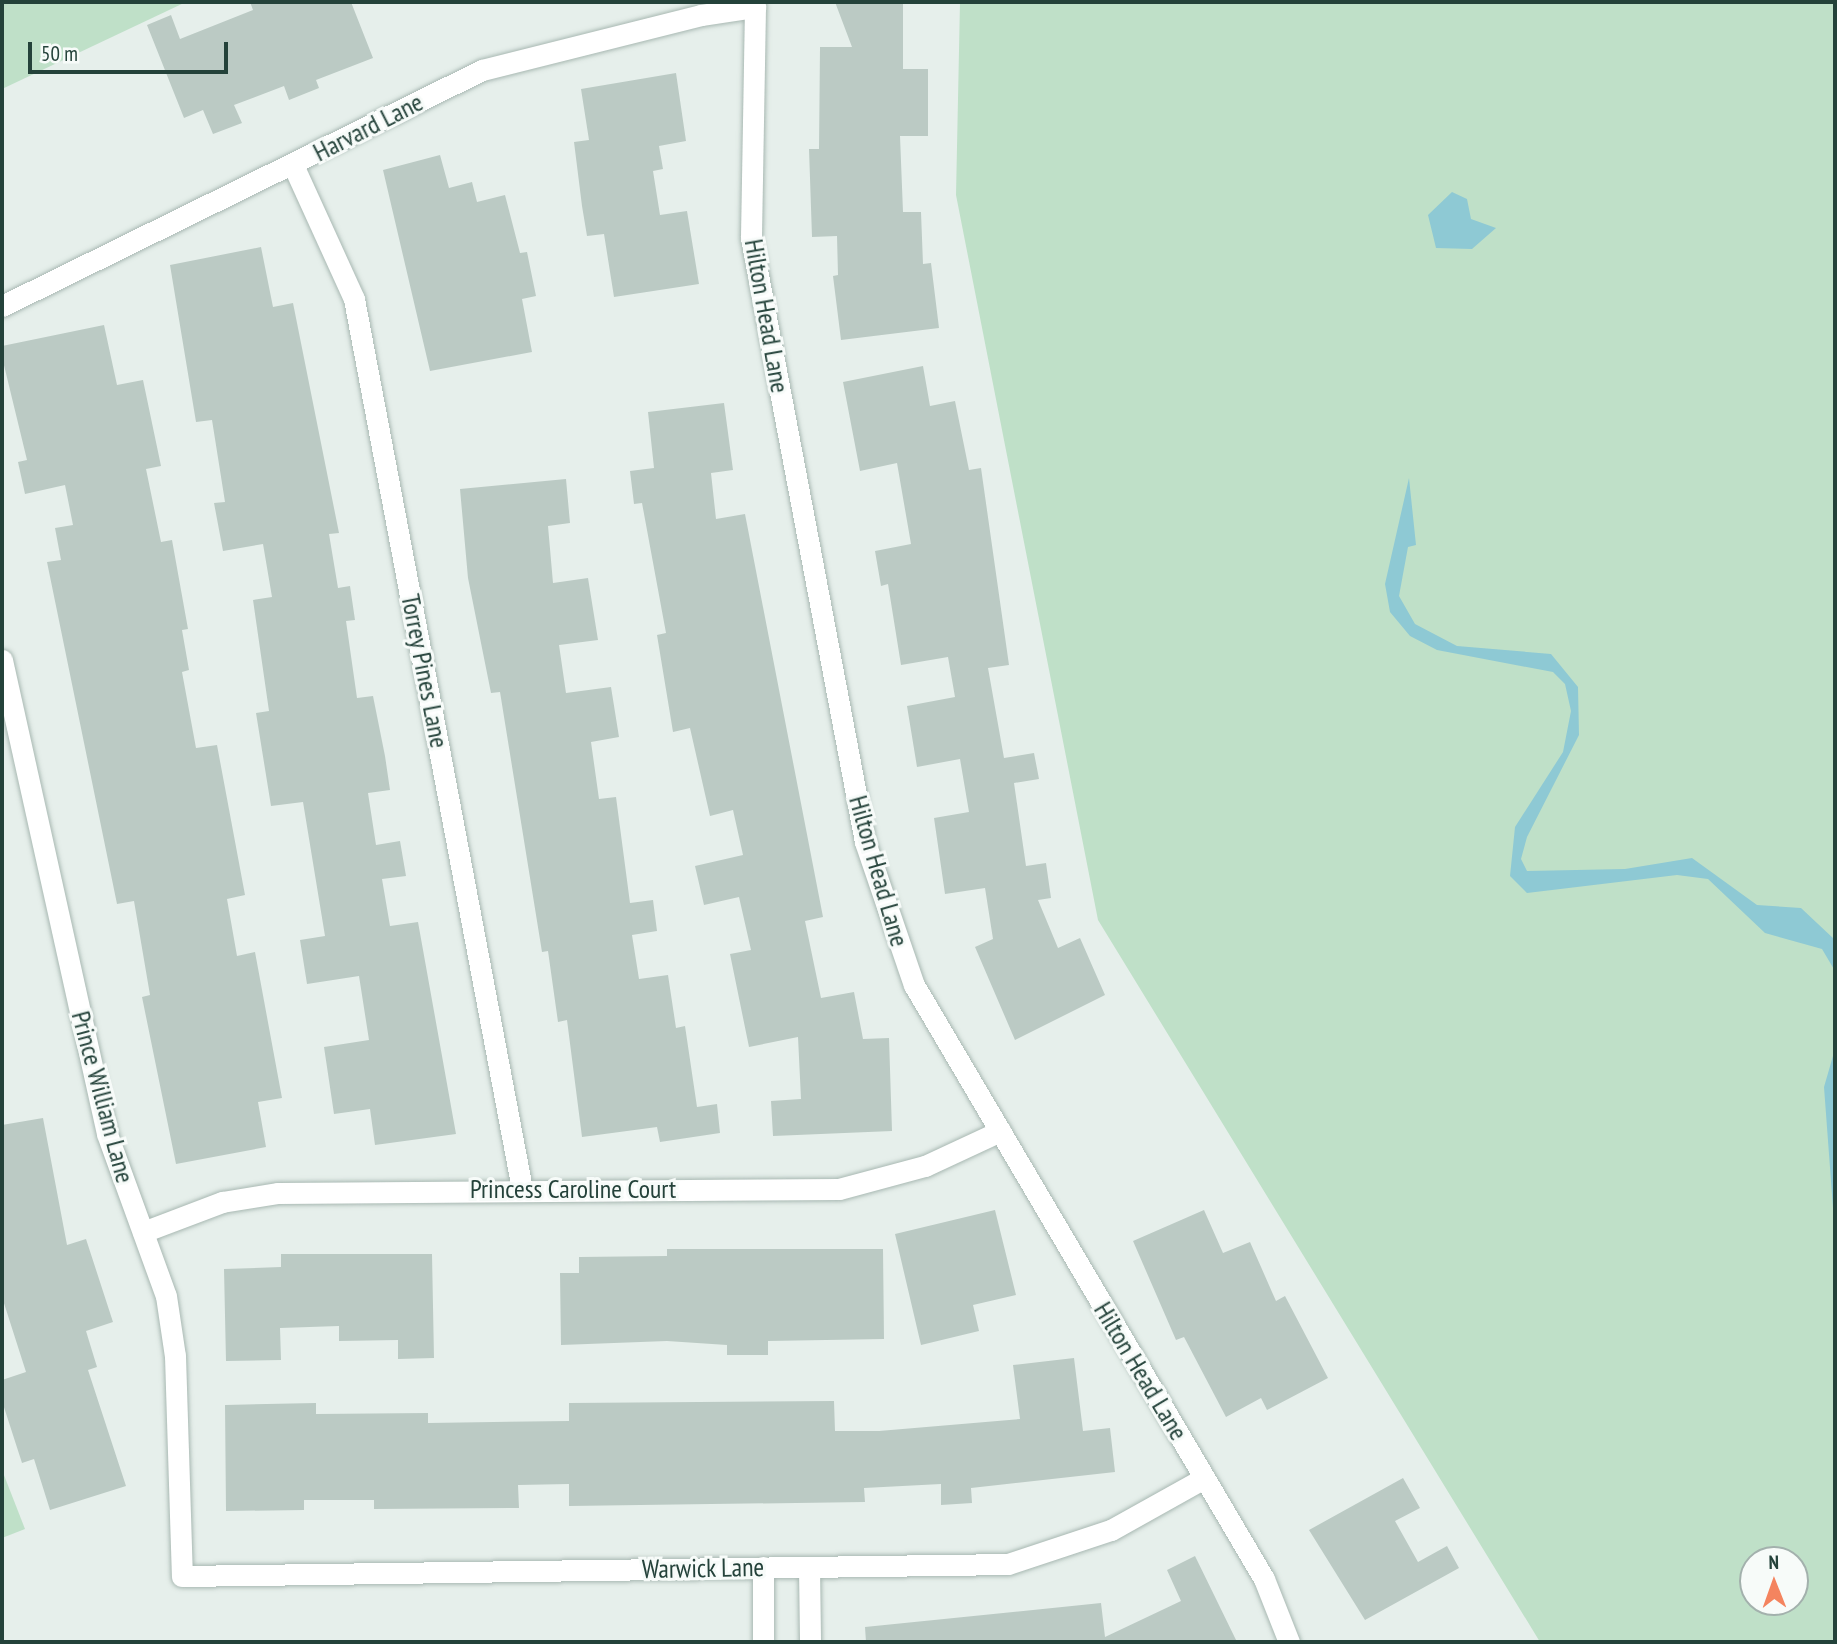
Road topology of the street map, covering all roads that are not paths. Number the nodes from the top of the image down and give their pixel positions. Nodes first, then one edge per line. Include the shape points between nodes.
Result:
1 (755, 8) joint
2 (293, 165) junction
3 (2, 306) edge
4 (2, 660) edge
5 (1000, 1131) junction
6 (522, 1189) junction
7 (143, 1232) junction
8 (1204, 1478) junction
9 (763, 1567) junction
10 (809, 1567) junction
11 (182, 1576) joint
12 (763, 1642) edge
13 (810, 1642) edge
14 (1289, 1642) edge

1 - 2 street, Harvard Lane via 701,15 482,70
1 - 5 street, Hilton Head Lane via 751,239 865,842 914,985
2 - 3 street, Harvard Lane
2 - 6 street, Torrey Pines Lane via 354,299
4 - 7 street, Prince William Lane via 107,1134
5 - 6 street, Princess Caroline Court via 925,1166 839,1189
5 - 8 street, Hilton Head Lane
6 - 7 street, Princess Caroline Court via 278,1193 222,1202
7 - 11 street, Prince William Lane via 166,1296 175,1356
8 - 10 street, Warwick Lane via 1111,1530 1008,1564
8 - 14 street, Hilton Head Lane via 1264,1579
9 - 10 street, Warwick Lane
9 - 11 street, Warwick Lane
9 - 12 street
10 - 13 street

